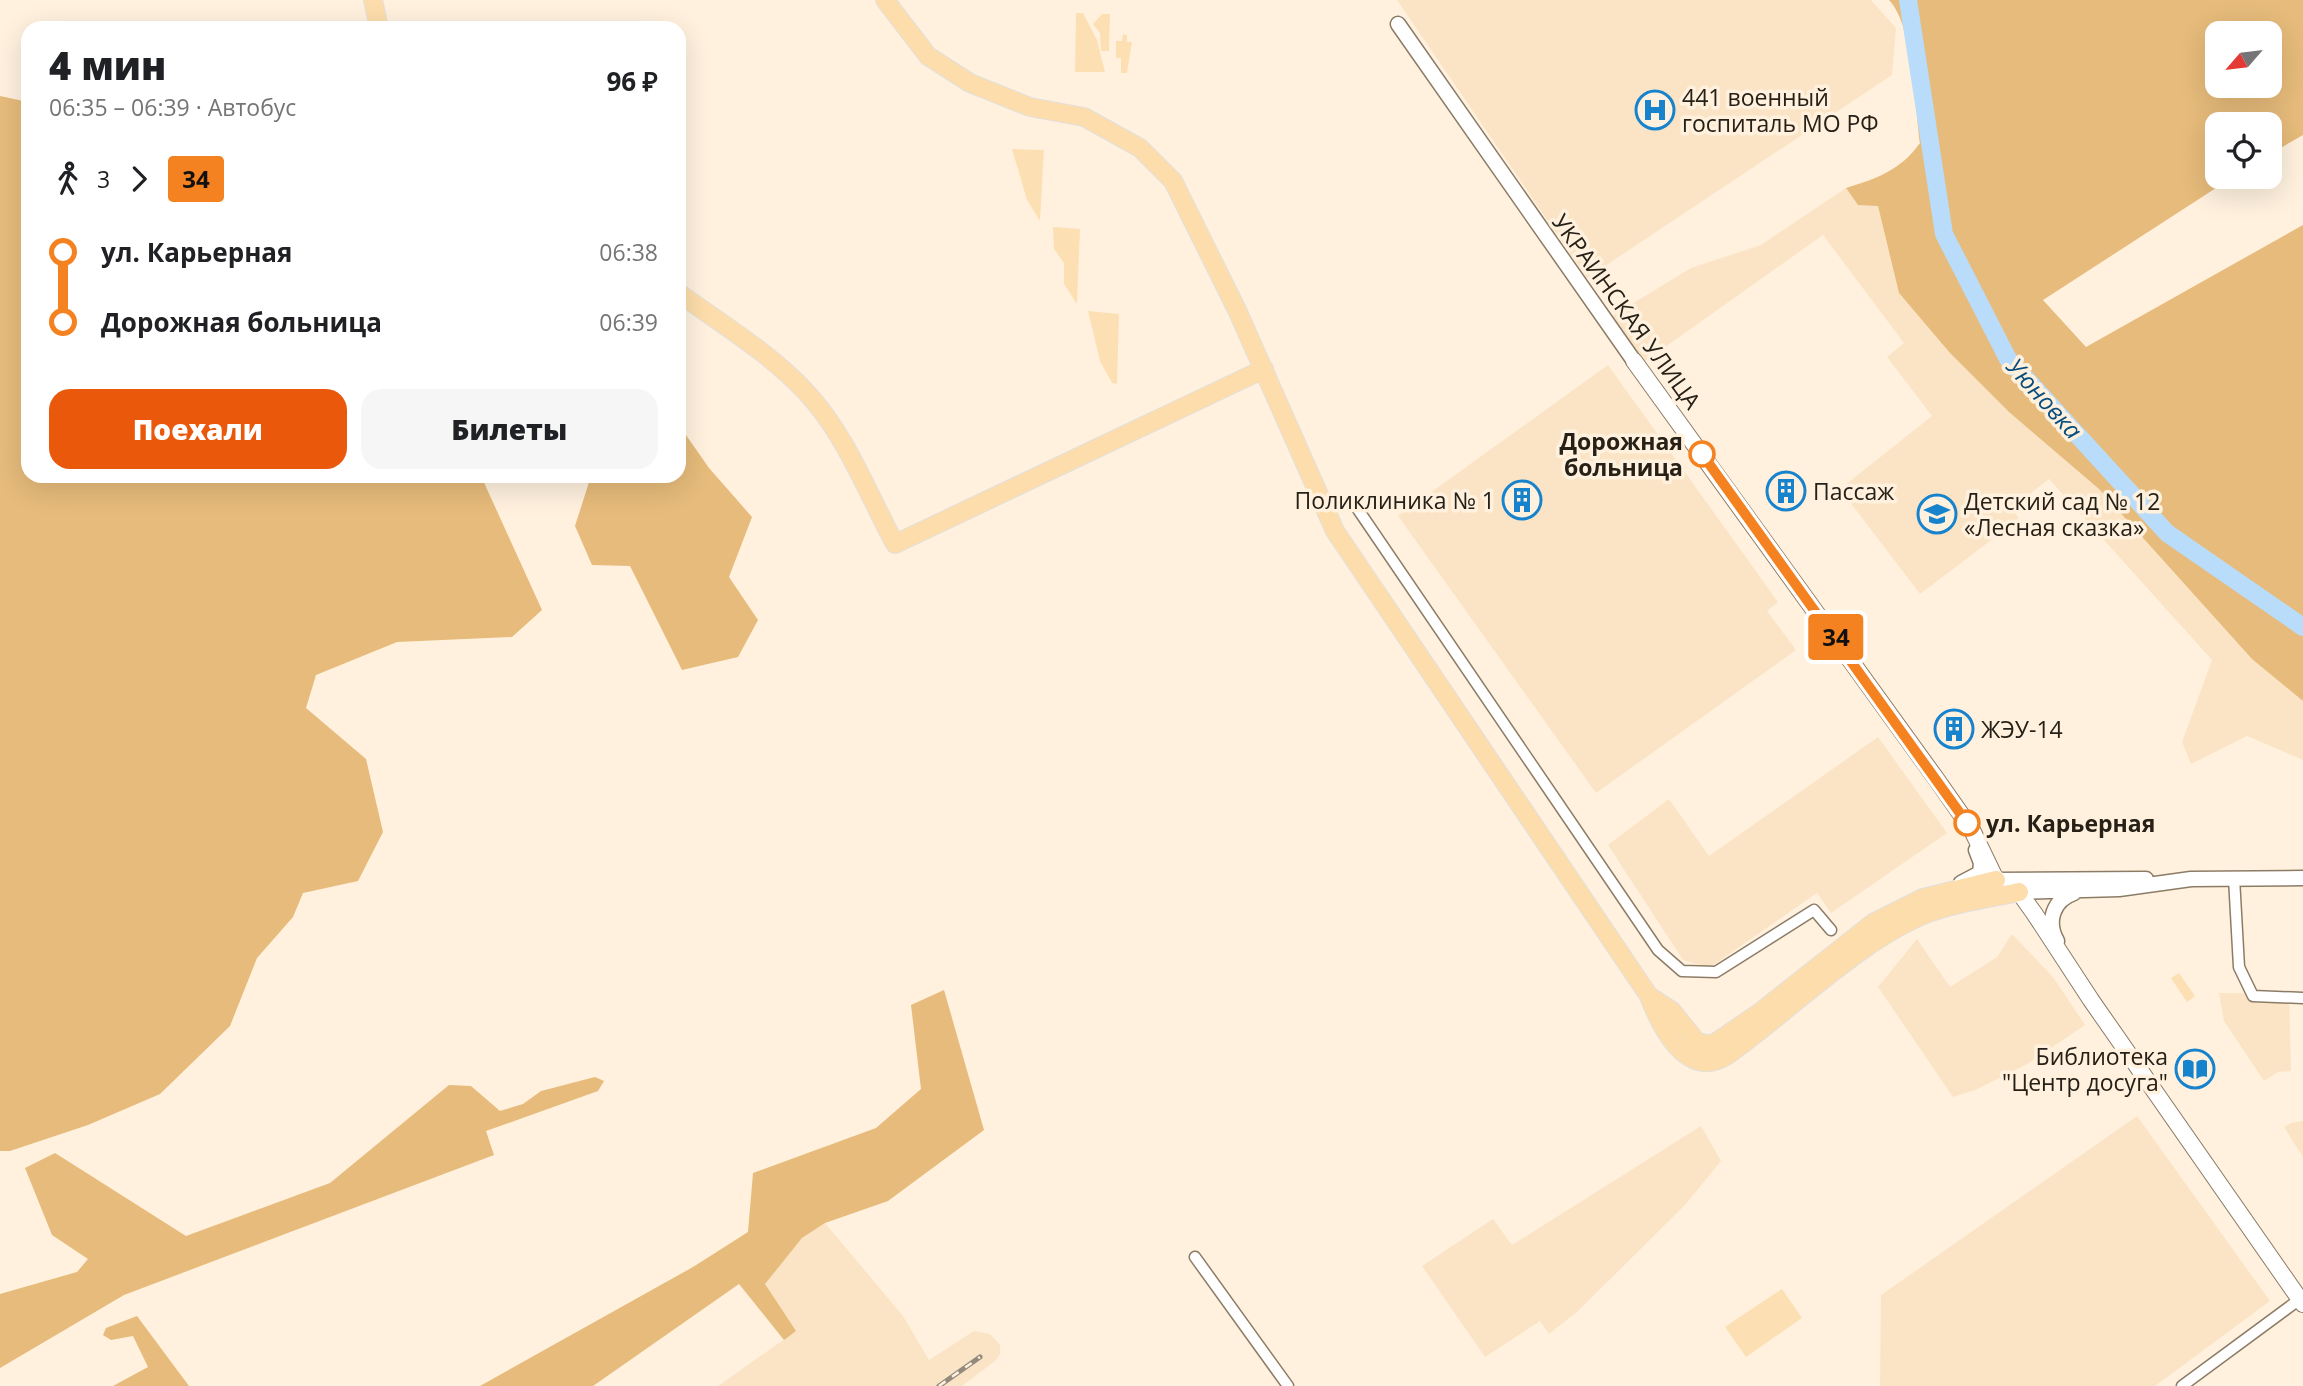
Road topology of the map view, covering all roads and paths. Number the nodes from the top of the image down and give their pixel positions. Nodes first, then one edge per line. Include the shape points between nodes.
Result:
1 (373, 0) edge
2 (885, 0) edge
3 (378, 21) edge
4 (1398, 24) dead end
5 (686, 298) edge
6 (1634, 361) joint
7 (1264, 369) junction
8 (1357, 508) dead end
9 (1958, 810) junction
10 (2234, 878) junction
11 (2303, 878) edge
12 (1996, 880) junction
13 (2175, 880) junction
14 (2082, 890) junction
15 (2019, 892) junction
16 (1923, 898) junction
17 (1831, 930) dead end
18 (1650, 996) junction
19 (2303, 998) edge
20 (2091, 1000) junction
21 (1195, 1257) dead end
22 (2302, 1302) edge
23 (1288, 1386) edge
24 (2182, 1386) edge

1 - 3 main road
2 - 7 main road via 928,56 970,83 1030,107 1084,117 1158,163 1201,233
4 - 6 street, УКРАИНСКАЯ УЛИЦА
5 - 7 main road via 806,392 828,418 895,544
6 - 9 main road, УКРАИНСКАЯ УЛИЦА
7 - 18 main road via 1335,531
8 - 17 street via 1658,950 1682,971 1716,972 1814,910
9 - 12 main road, УКРАИНСКАЯ УЛИЦА
9 - 16 street via 1981,863 1980,873
10 - 11 street
10 - 13 street
10 - 19 street via 2239,967 2253,996
12 - 13 street
12 - 15 main road
12 - 16 main road
13 - 14 street via 2119,890
14 - 15 street
14 - 20 street via 2060,901 2051,922 2054,936
15 - 18 main road via 1931,912 1884,935 1715,1063 1703,1065 1688,1056 1659,1021
15 - 20 main road
16 - 18 main road via 1873,923 1718,1043 1697,1042 1672,1011
20 - 22 main road
21 - 23 street
22 - 24 street

